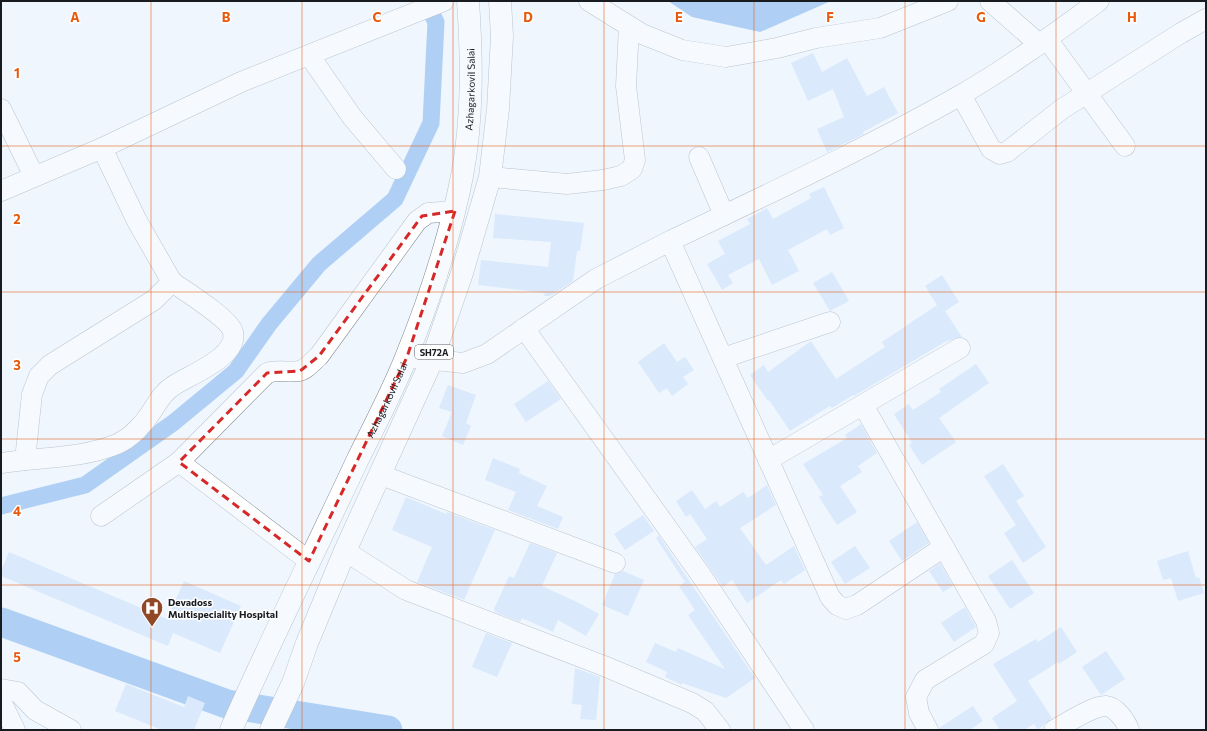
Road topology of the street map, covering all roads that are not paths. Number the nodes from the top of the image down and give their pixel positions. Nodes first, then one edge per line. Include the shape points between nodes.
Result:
1 (443, 1) edge
2 (468, 1) edge
3 (500, 1) edge
4 (589, 1) edge
5 (948, 1) edge
6 (1099, 1) edge
7 (993, 2) edge
8 (1206, 19) edge
9 (629, 26) junction
10 (1043, 42) junction
11 (309, 55) junction
12 (1088, 94) junction
13 (961, 95) junction
14 (3, 116) edge
15 (1125, 146) dead end
16 (102, 148) junction
17 (699, 157) dead end
18 (396, 169) dead end
19 (34, 176) junction
20 (490, 176) junction
21 (1, 191) edge
22 (454, 211) junction
23 (724, 215) junction
24 (670, 241) junction
25 (172, 282) junction
26 (830, 322) dead end
27 (524, 328) junction
28 (960, 348) dead end
29 (407, 357) junction
30 (723, 358) junction
31 (432, 360) junction
32 (863, 405) junction
33 (25, 460) junction
34 (768, 460) junction
35 (178, 462) junction
36 (1, 464) edge
37 (381, 474) junction
38 (101, 516) dead end
39 (944, 547) junction
40 (345, 551) junction
41 (309, 561) junction
42 (615, 563) dead end
43 (1, 689) edge
44 (1, 701) edge
45 (15, 730) edge
46 (71, 730) edge
47 (231, 730) edge
48 (271, 730) edge
49 (720, 730) edge
50 (804, 730) edge
51 (928, 730) edge
52 (1054, 730) edge
53 (1129, 730) edge

1 - 11 street
2 - 22 main road, Azhagarkovil Salai / SH72A via 472,59 469,124
3 - 20 main road, SH72A via 502,36 498,109
4 - 9 street
5 - 9 street via 880,28 816,38 726,57 682,50
6 - 10 street
7 - 10 street
8 - 12 street
9 - 20 street via 626,86 635,160 632,169 621,176 567,184
10 - 12 street
10 - 13 street
11 - 16 street via 240,82
11 - 18 street via 352,117
12 - 13 street via 1045,122 1007,152 1000,154 991,149
12 - 15 street
13 - 23 street via 858,151
14 - 19 street
16 - 19 street
16 - 25 street via 137,221
17 - 23 street
19 - 21 street
20 - 31 main road, SH72A via 462,273
22 - 29 main road, Azhagarkovil Salai / SH72A
22 - 35 street via 428,213 422,216 319,356 300,371 281,370 267,373
23 - 24 street
24 - 27 street via 596,279
24 - 30 street
25 - 33 street via 154,300 50,365 39,376 32,394
25 - 33 street via 217,314 233,332 231,345 224,355 171,387 133,434 117,444 79,455
26 - 30 street
27 - 31 street via 487,354 463,363
27 - 50 street via 701,575
28 - 32 street
29 - 31 street
29 - 41 main road, Azhagarkovil Salai / SH72A
30 - 34 street
31 - 37 main road, SH72A
32 - 34 street
32 - 39 street
33 - 36 street
34 - 39 street via 830,597 837,605 846,609 857,606
35 - 38 street
35 - 41 street
37 - 40 main road, SH72A
37 - 42 street
39 - 51 street via 986,621 989,633 984,644 925,680 916,697 919,713
40 - 48 main road, SH72A via 293,683
40 - 49 street via 406,590 604,666 692,703 705,710
41 - 47 main road, Azhagarkovil Salai / SH72A
43 - 46 street via 18,692 35,710
44 - 45 street
52 - 53 street via 1098,707 1107,706 1118,712

